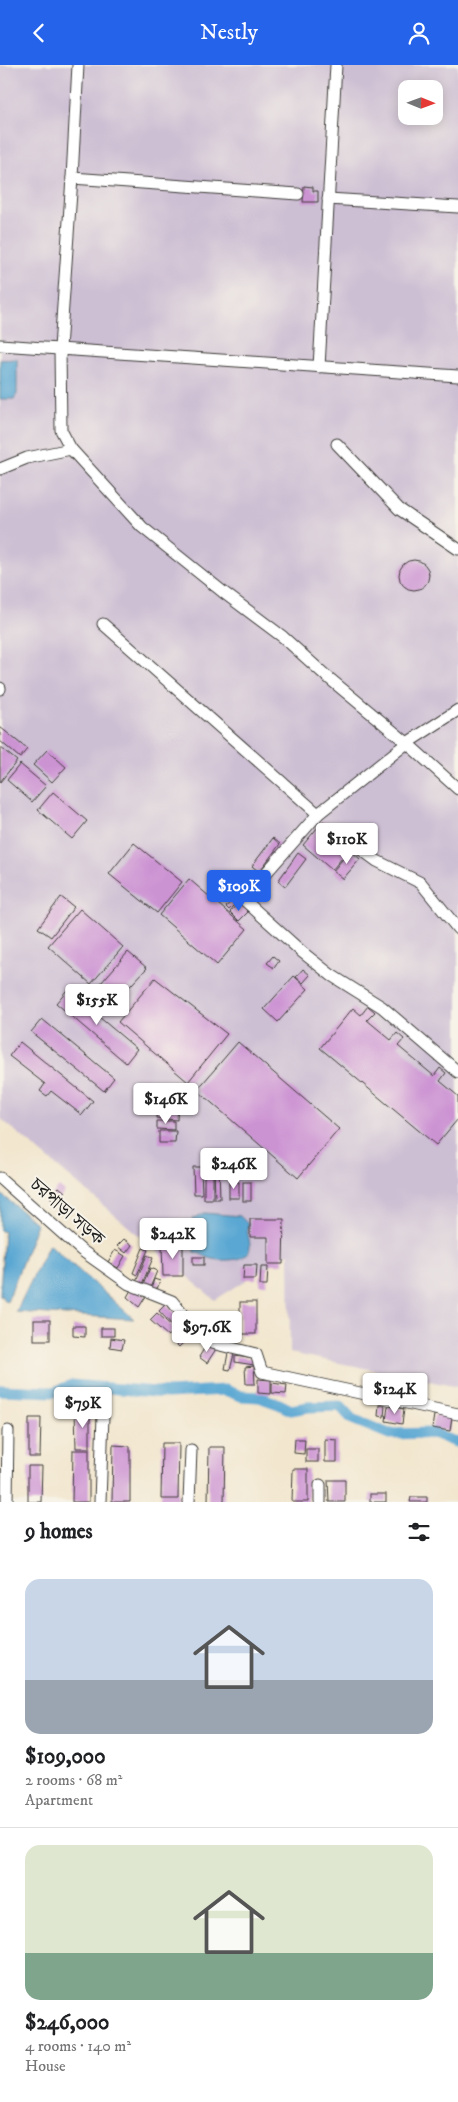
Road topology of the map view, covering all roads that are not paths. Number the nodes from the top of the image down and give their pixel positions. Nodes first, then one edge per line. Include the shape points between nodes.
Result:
1 (78, 65) edge
2 (336, 65) edge
3 (72, 178) junction
4 (298, 194) dead end
5 (328, 199) junction
6 (458, 207) edge
7 (0, 345) edge
8 (60, 348) junction
9 (319, 367) junction
10 (458, 376) edge
11 (337, 444) dead end
12 (71, 449) junction
13 (0, 469) edge
14 (458, 549) edge
15 (102, 625) dead end
16 (458, 710) edge
17 (407, 743) junction
18 (458, 789) edge
19 (318, 814) junction
20 (354, 844) dead end
21 (458, 929) edge
22 (458, 1072) edge
23 (0, 1177) edge
24 (458, 1414) edge
25 (103, 1415) dead end
26 (8, 1431) dead end
27 (191, 1450) dead end
28 (320, 1485) dead end
29 (8, 1502) edge
30 (100, 1502) edge
31 (189, 1502) edge
32 (320, 1502) edge

1 - 3 street
2 - 5 street
3 - 4 street
3 - 8 street
5 - 6 street
5 - 9 street
7 - 8 street
8 - 9 street
8 - 12 street via 61,430
9 - 10 street
11 - 14 street via 399,509
12 - 13 street via 26,458
12 - 17 street via 142,527 283,637
15 - 19 street
16 - 17 street
17 - 18 street
17 - 19 street
19 - 22 street via 243,899 302,952 331,975 382,1007
20 - 21 street via 377,861 421,883
23 - 24 street, চরপাড়া সড়ক via 81,1250 129,1284 172,1301 196,1331 212,1343 256,1354 262,1372
25 - 30 street
26 - 29 street
27 - 31 street
28 - 32 street

